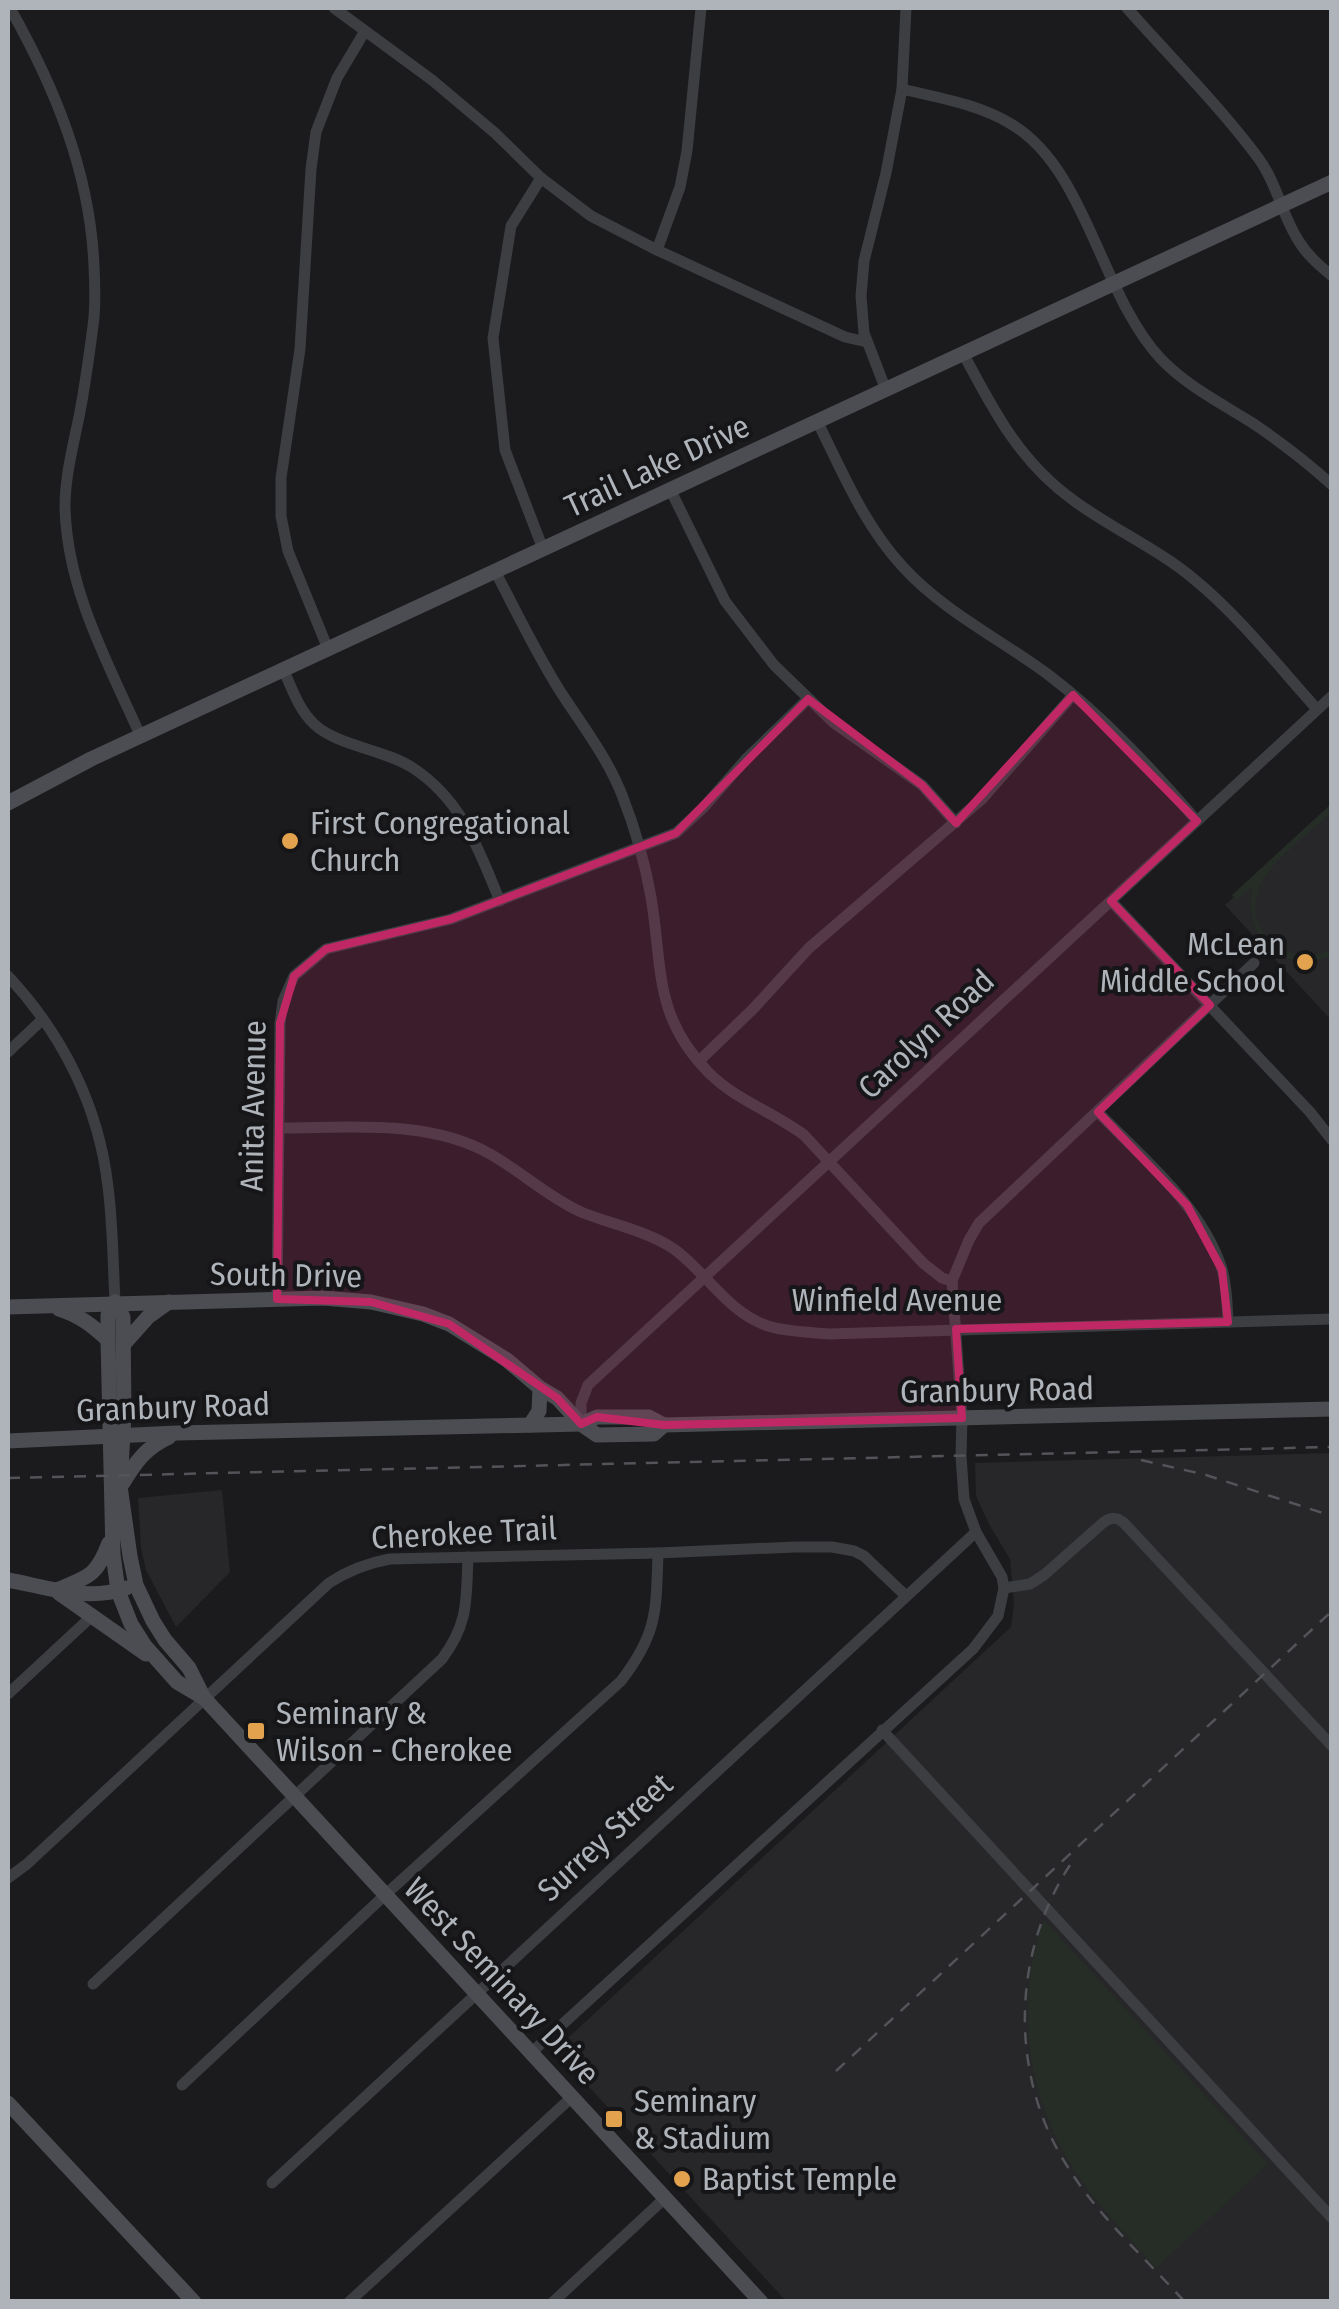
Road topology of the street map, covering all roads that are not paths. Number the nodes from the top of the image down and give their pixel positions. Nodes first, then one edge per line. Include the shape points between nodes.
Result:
1 (10, 8) edge
2 (334, 8) edge
3 (701, 8) edge
4 (906, 8) edge
5 (1127, 8) edge
6 (365, 31) junction
7 (902, 89) junction
8 (540, 178) junction
9 (1332, 182) edge
10 (1281, 206) junction
11 (657, 250) junction
12 (1332, 276) edge
13 (1112, 283) junction
14 (867, 342) junction
15 (964, 353) junction
16 (886, 390) junction
17 (818, 422) junction
18 (1332, 486) edge
19 (671, 491) junction
20 (543, 549) junction
21 (495, 571) junction
22 (328, 649) junction
23 (284, 671) junction
24 (1073, 695) junction
25 (1332, 696) edge
26 (808, 699) junction
27 (1318, 709) junction
28 (141, 737) junction
29 (8, 803) edge
30 (1197, 820) junction
31 (956, 823) junction
32 (640, 848) junction
33 (1112, 901) junction
34 (500, 902) junction
35 (1254, 963) dead end
36 (8, 976) edge
37 (1210, 1005) junction
38 (43, 1020) junction
39 (8, 1052) edge
40 (699, 1061) junction
41 (1098, 1112) junction
42 (280, 1128) junction
43 (1332, 1140) edge
44 (829, 1161) junction
45 (703, 1276) junction
46 (952, 1281) junction
47 (277, 1299) junction
48 (115, 1302) junction
49 (169, 1302) junction
50 (8, 1307) edge
51 (51, 1307) junction
52 (1332, 1319) edge
53 (1228, 1322) junction
54 (956, 1329) junction
55 (115, 1342) junction
56 (540, 1388) junction
57 (1332, 1410) edge
58 (962, 1418) junction
59 (581, 1424) junction
60 (530, 1425) junction
61 (177, 1433) junction
62 (117, 1437) junction
63 (8, 1442) edge
64 (120, 1486) junction
65 (976, 1532) junction
66 (112, 1535) junction
67 (658, 1554) junction
68 (468, 1557) junction
69 (8, 1580) edge
70 (136, 1585) junction
71 (1004, 1588) junction
72 (56, 1591) junction
73 (118, 1591) junction
74 (906, 1596) junction
75 (92, 1616) junction
76 (161, 1665) junction
77 (8, 1694) edge
78 (204, 1698) junction
79 (882, 1730) junction
80 (1332, 1746) edge
81 (293, 1796) junction
82 (8, 1878) edge
83 (386, 1895) junction
84 (92, 1984) dead end
85 (476, 1993) junction
86 (532, 2053) junction
87 (182, 2085) dead end
88 (572, 2097) junction
89 (8, 2103) edge
90 (272, 2182) dead end
91 (665, 2198) junction
92 (1332, 2218) edge
93 (760, 2301) edge
94 (194, 2302) edge
95 (349, 2302) edge
96 (553, 2302) edge

1 - 28 street via 61,112 93,230 94,321 68,473 68,544 86,613
2 - 6 street
3 - 11 street via 688,151
4 - 7 street
5 - 10 street via 1261,162
6 - 8 street via 460,102
6 - 22 street via 316,132 300,349 282,478 288,551
7 - 13 street via 995,116 1040,149 1071,192
7 - 14 street via 864,261
8 - 11 street via 591,216
8 - 20 street via 510,226 493,338 505,450
9 - 10 street, Trail Lake Drive
10 - 12 street via 1298,242
10 - 13 street, Trail Lake Drive
11 - 14 street
13 - 15 street, Trail Lake Drive
13 - 18 street via 1146,342 1176,373 1301,456
14 - 16 street
15 - 16 street, Trail Lake Drive
15 - 27 street via 1004,429 1036,469 1200,584
16 - 17 street, Trail Lake Drive
17 - 19 street, Trail Lake Drive
17 - 24 street via 858,504 904,568
19 - 20 street, Trail Lake Drive
19 - 26 street via 726,601
20 - 21 street, Trail Lake Drive
21 - 22 street, Trail Lake Drive
21 - 32 street via 606,761
22 - 23 street, Trail Lake Drive
23 - 28 street, Trail Lake Drive
23 - 34 street via 320,730 412,767 456,808
24 - 30 street
24 - 31 street
25 - 27 street, Carolyn Road
26 - 31 street via 922,785
26 - 32 street, Anita Avenue via 676,833
27 - 30 street, Carolyn Road
28 - 29 street, Trail Lake Drive
30 - 33 street, Carolyn Road
31 - 40 street via 809,948
32 - 34 street, Anita Avenue
32 - 40 street via 663,994 672,1023
33 - 37 street
33 - 44 street, Carolyn Road
34 - 42 street, Anita Avenue via 326,950 294,976 280,1023
35 - 37 street
36 - 38 street, West Seminary Drive
37 - 41 street
37 - 43 street
38 - 39 street
38 - 48 street, West Seminary Drive via 69,1060 96,1124 108,1183
40 - 44 street via 727,1088 804,1134
41 - 46 street via 979,1223
41 - 53 street via 1187,1205 1214,1248
42 - 45 street, Winfield Avenue via 444,1135 490,1154 581,1211 672,1248
42 - 47 street, Anita Avenue
44 - 45 street, Carolyn Road
44 - 46 street via 924,1263
45 - 54 street, Winfield Avenue via 745,1315 769,1326 830,1334
45 - 59 street, Carolyn Road via 588,1385
46 - 54 street
47 - 49 street, South Drive
47 - 56 street, South Drive via 370,1302 423,1314 488,1346
48 - 49 street, South Drive
48 - 51 street, South Drive
48 - 55 street, West Seminary Drive via 108,1316
49 - 55 street
50 - 51 street, South Drive
51 - 55 street
52 - 53 street, Winfield Avenue
53 - 54 street, Winfield Avenue
54 - 58 street
55 - 62 street, West Seminary Drive
56 - 59 street, South Drive
56 - 60 street via 540,1410
57 - 58 street, Granbury Road
58 - 59 street, Granbury Road via 664,1425 649,1417 597,1417
58 - 65 street via 964,1500
59 - 60 street, Granbury Road
60 - 61 street, Granbury Road
61 - 62 street, Granbury Road
61 - 64 street via 141,1456
62 - 63 street, Granbury Road
62 - 64 street, West Seminary Drive
62 - 66 street, West Seminary Drive
64 - 70 street, West Seminary Drive
65 - 71 street
65 - 74 street, Surrey Street
66 - 72 street via 98,1568
66 - 73 street, West Seminary Drive
67 - 68 street, Cherokee Trail
67 - 74 street, Cherokee Trail via 832,1547 864,1556
67 - 83 street via 656,1611 639,1658
68 - 78 street, Cherokee Trail via 390,1559 346,1571
68 - 81 street via 466,1607 452,1645
69 - 72 street
70 - 73 street
70 - 78 street, West Seminary Drive
71 - 79 street via 988,1632
71 - 80 street via 1030,1584 1115,1518
72 - 73 street
72 - 75 street
73 - 76 street, West Seminary Drive via 131,1624
74 - 85 street, Surrey Street
75 - 76 street
75 - 77 street
76 - 78 street, West Seminary Drive
78 - 81 street, West Seminary Drive
78 - 82 street, Cherokee Trail
79 - 86 street
79 - 92 street
81 - 83 street, West Seminary Drive
81 - 84 street
83 - 85 street, West Seminary Drive
83 - 87 street
85 - 86 street, West Seminary Drive
85 - 90 street, Surrey Street
86 - 88 street, West Seminary Drive
88 - 91 street, West Seminary Drive
88 - 95 street
89 - 94 street
91 - 93 street, West Seminary Drive
91 - 96 street

